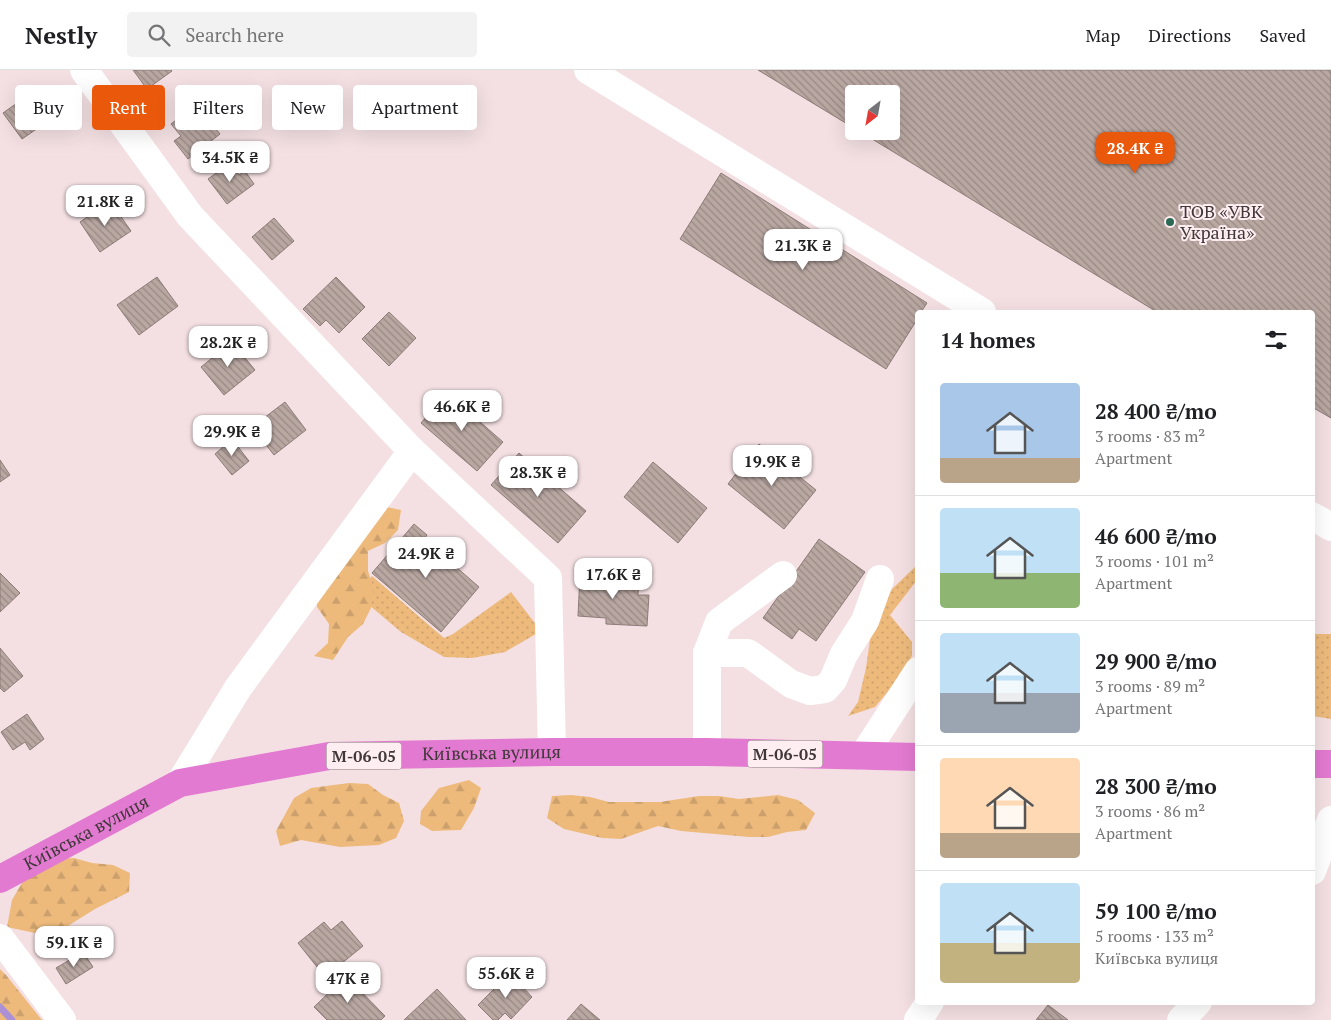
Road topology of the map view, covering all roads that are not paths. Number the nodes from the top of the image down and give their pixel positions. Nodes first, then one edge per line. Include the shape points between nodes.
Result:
1 (84, 70) edge
2 (588, 70) edge
3 (979, 310) edge
4 (412, 451) junction
5 (1315, 518) edge
6 (1331, 527) edge
7 (783, 575) dead end
8 (880, 579) dead end
9 (707, 653) junction
10 (915, 676) edge
11 (552, 752) junction
12 (707, 752) junction
13 (863, 756) junction
14 (915, 757) edge
15 (1315, 764) edge
16 (1331, 764) edge
17 (180, 783) junction
18 (1331, 820) edge
19 (1315, 863) edge
20 (0, 879) edge
21 (0, 938) edge
22 (928, 1005) edge
23 (1195, 1005) edge
24 (62, 1020) edge
25 (918, 1020) edge
26 (1181, 1020) edge

1 - 4 street via 190,216
2 - 3 street
4 - 11 street via 548,578
4 - 17 street via 238,688
5 - 6 street
7 - 9 street via 719,622
8 - 9 street via 865,621 825,689 810,691 791,684 748,653
9 - 12 street
10 - 13 street
11 - 12 highway, Київська вулиця / М-06-05
11 - 17 highway, Київська вулиця / М-06-05 via 329,756
12 - 13 highway, Київська вулиця / М-06-05
13 - 14 highway, Київська вулиця / М-06-05
15 - 16 highway
17 - 20 highway, Київська вулиця / М-06-05
18 - 19 street
21 - 24 street
22 - 25 street
23 - 26 street

